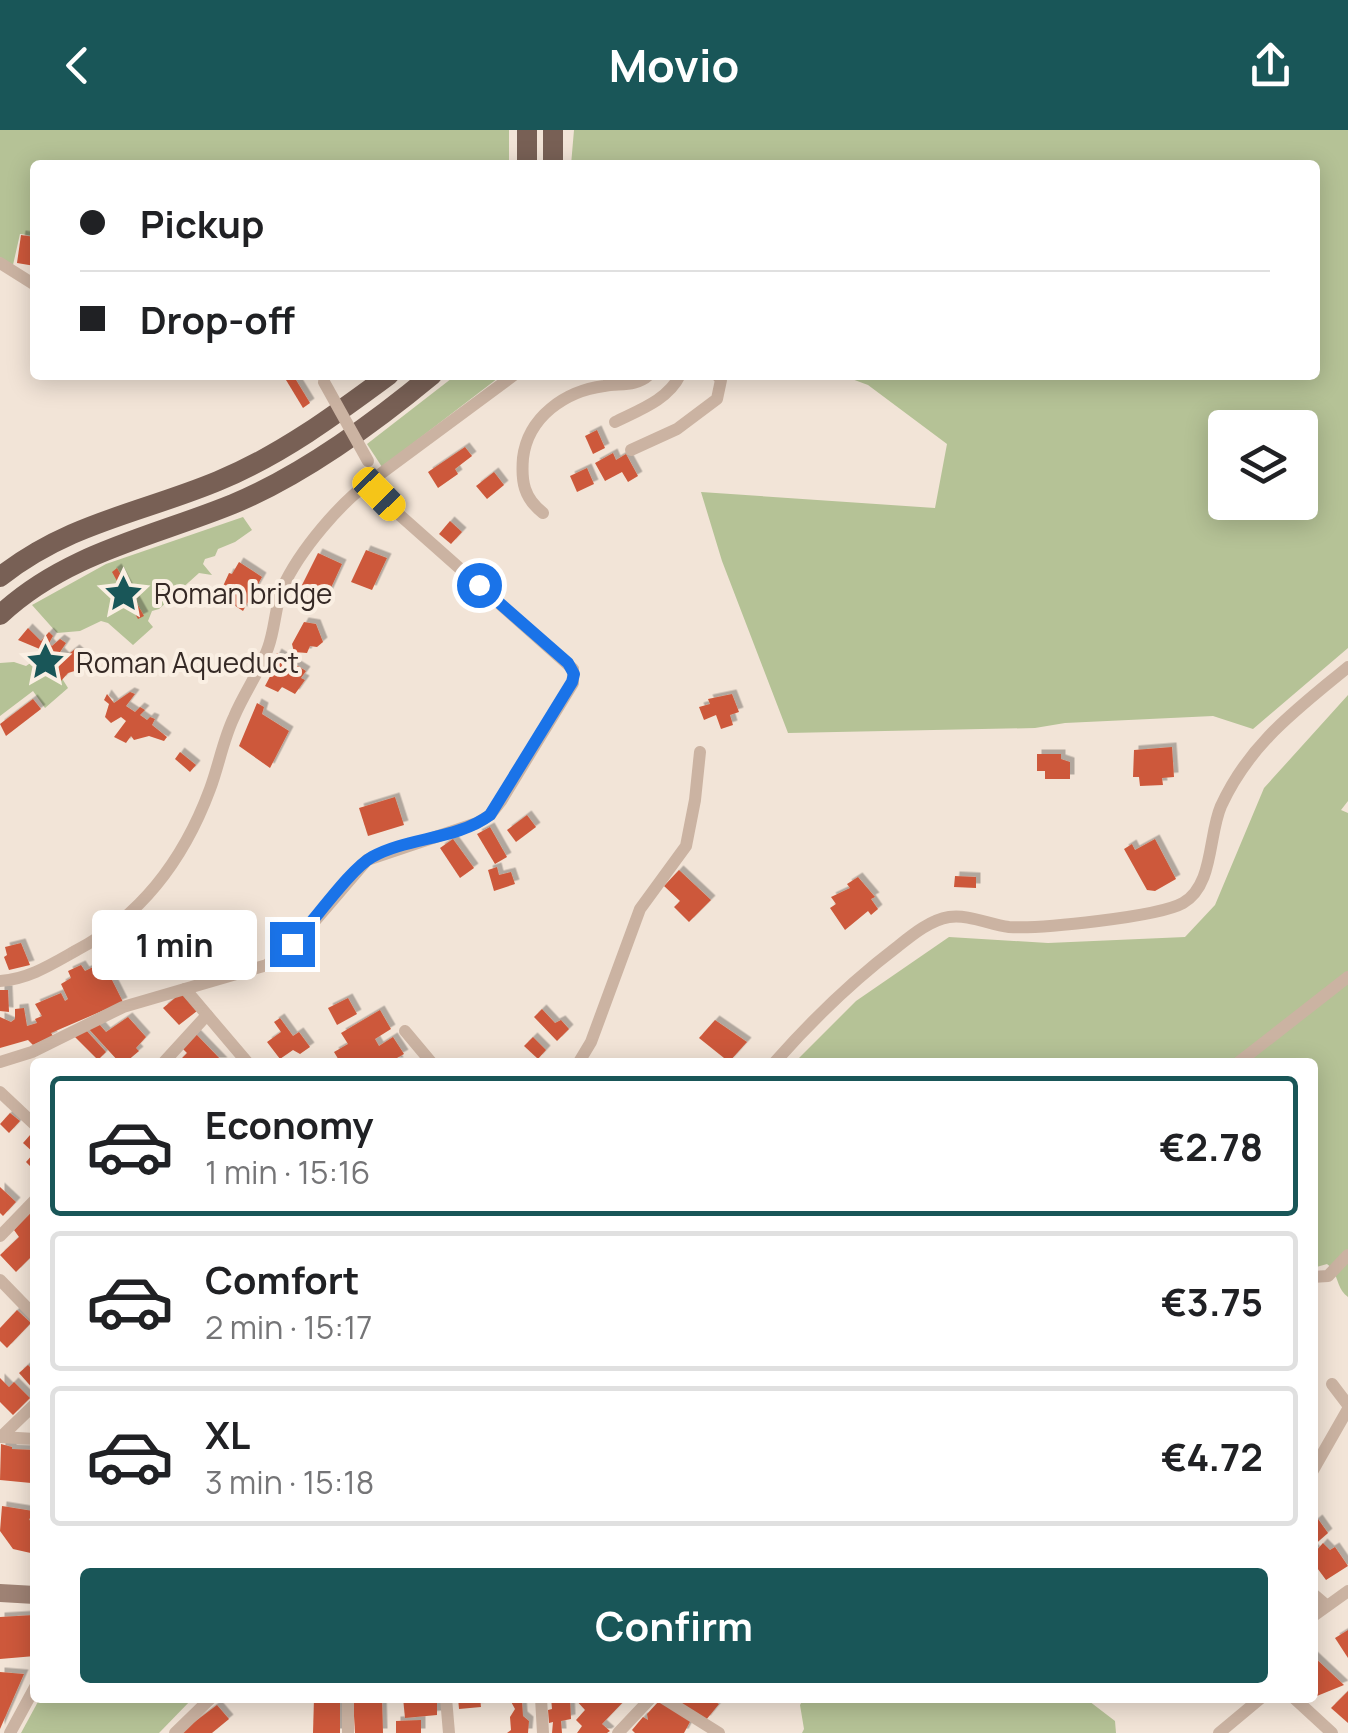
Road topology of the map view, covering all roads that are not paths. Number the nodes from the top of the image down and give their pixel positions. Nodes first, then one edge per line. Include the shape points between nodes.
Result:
1 (528, 130) edge
2 (553, 130) edge
3 (527, 160) edge
4 (553, 160) edge
5 (0, 263) edge
6 (30, 282) edge
7 (323, 380) edge
8 (382, 380) edge
9 (426, 380) edge
10 (507, 380) edge
11 (641, 380) edge
12 (678, 380) edge
13 (720, 380) edge
14 (615, 422) dead end
15 (631, 450) dead end
16 (375, 478) junction
17 (544, 513) dead end
18 (0, 577) edge
19 (0, 615) edge
20 (1348, 667) edge
21 (700, 752) dead end
22 (1348, 977) edge
23 (0, 980) edge
24 (185, 989) junction
25 (207, 1016) junction
26 (405, 1032) dead end
27 (168, 1058) edge
28 (243, 1058) edge
29 (427, 1058) edge
30 (582, 1058) edge
31 (778, 1058) edge
32 (1244, 1058) edge
33 (0, 1062) edge
34 (0, 1092) edge
35 (30, 1120) edge
36 (30, 1205) edge
37 (0, 1236) edge
38 (1348, 1255) edge
39 (1318, 1277) edge
40 (0, 1280) edge
41 (30, 1311) edge
42 (1332, 1384) dead end
43 (1348, 1407) edge
44 (30, 1409) edge
45 (0, 1437) edge
46 (30, 1439) edge
47 (1318, 1461) edge
48 (1348, 1590) edge
49 (0, 1592) edge
50 (30, 1595) edge
51 (1318, 1598) edge
52 (1326, 1605) junction
53 (1318, 1612) edge
54 (30, 1695) edge
55 (206, 1703) edge
56 (348, 1703) edge
57 (446, 1703) edge
58 (540, 1703) edge
59 (645, 1703) edge
60 (672, 1703) edge
61 (1255, 1703) edge
62 (1299, 1703) edge
63 (10, 1733) edge
64 (175, 1733) edge
65 (348, 1733) edge
66 (449, 1733) edge
67 (543, 1733) edge
68 (618, 1733) edge
69 (718, 1733) edge
70 (1219, 1733) edge
71 (1332, 1733) edge

1 - 3 main road
2 - 4 main road
5 - 6 street
7 - 16 street, bridge
8 - 18 main road via 252,466 74,530
9 - 19 main road via 282,480 85,558
10 - 16 street
11 - 17 street via 578,392 538,419 526,442 522,478 526,496
12 - 14 street via 657,400
13 - 15 street via 717,399 678,428
16 - 23 street via 342,506 286,583 263,660 234,717 199,816 168,872 109,932 28,976
16 - 24 street via 394,510 568,663 572,682 490,815 372,857 267,964
20 - 31 street via 1246,760 1217,817 1202,881 1185,902 1143,914 1020,927 958,916 936,921 849,984
21 - 30 street via 686,846 640,910
22 - 32 street
24 - 25 street
24 - 33 street via 123,1006
25 - 27 street
25 - 28 street
26 - 29 street
34 - 35 street
36 - 37 street
38 - 39 street
40 - 41 street
42 - 43 street
43 - 47 street
44 - 45 street
45 - 46 street
48 - 52 street
49 - 50 street
51 - 52 street
52 - 53 street
54 - 63 street
55 - 64 street
56 - 65 street
57 - 66 street
58 - 67 street
59 - 68 street
60 - 69 street
61 - 70 street
62 - 71 street

